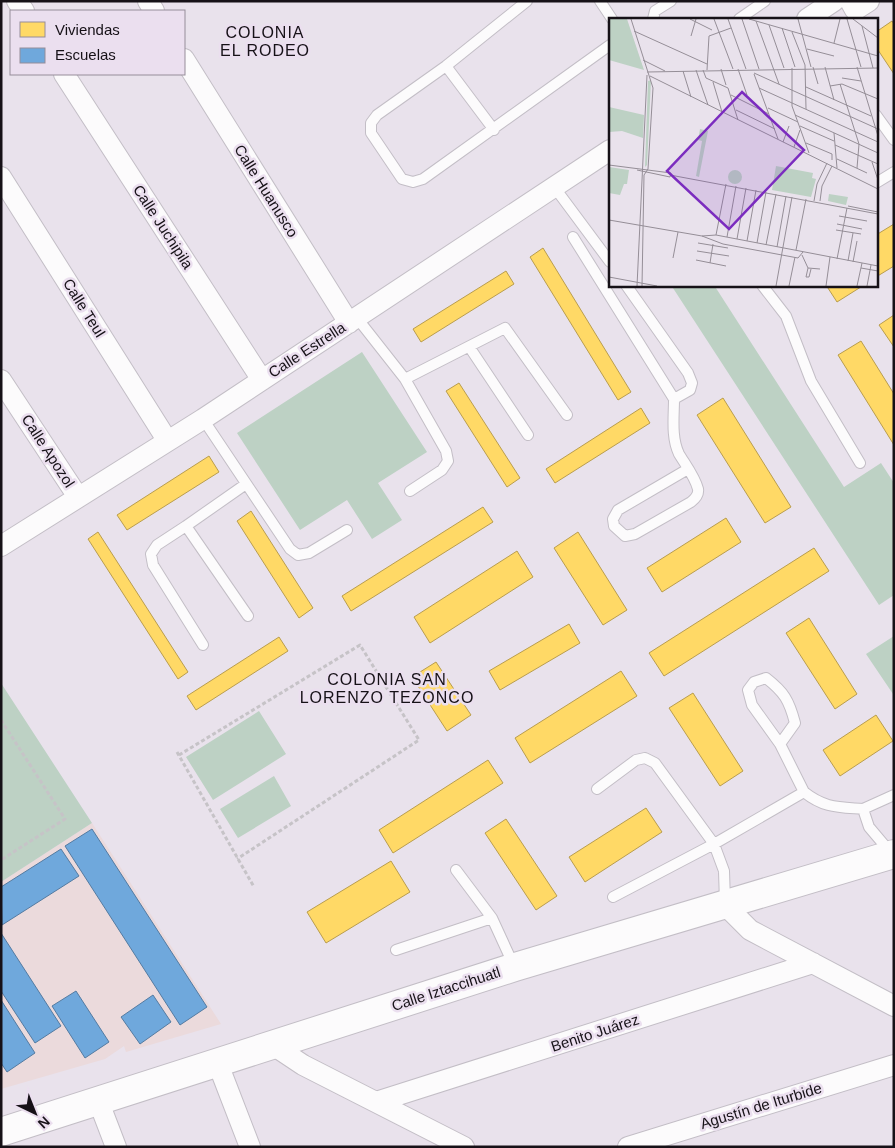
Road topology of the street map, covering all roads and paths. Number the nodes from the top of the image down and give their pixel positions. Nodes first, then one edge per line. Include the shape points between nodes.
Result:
1 (526, 1) edge
2 (671, 1) edge
3 (765, 1) edge
4 (834, 1) edge
5 (602, 2) edge
6 (611, 18) edge
7 (653, 18) edge
8 (740, 18) edge
9 (809, 18) edge
10 (609, 46) edge
11 (185, 61) edge
12 (446, 66) junction
13 (65, 75) edge
14 (878, 118) edge
15 (494, 130) junction
16 (894, 140) edge
17 (609, 151) edge
18 (894, 172) edge
19 (1, 177) edge
20 (878, 182) edge
21 (555, 188) junction
22 (573, 237) dead end
23 (609, 261) edge
24 (627, 286) edge
25 (763, 286) edge
26 (353, 320) junction
27 (470, 348) junction
28 (405, 379) junction
29 (1, 380) edge
30 (262, 380) junction
31 (674, 399) junction
32 (567, 415) dead end
33 (203, 419) junction
34 (528, 435) dead end
35 (167, 440) junction
36 (860, 462) dead end
37 (688, 469) junction
38 (246, 484) junction
39 (410, 491) dead end
40 (78, 497) junction
41 (186, 526) junction
42 (347, 530) dead end
43 (1, 546) edge
44 (248, 616) dead end
45 (203, 645) dead end
46 (1, 720) edge
47 (780, 744) junction
48 (597, 789) dead end
49 (804, 792) junction
50 (894, 795) edge
51 (863, 809) junction
52 (714, 844) junction
53 (893, 854) edge
54 (237, 859) junction
55 (1, 860) edge
56 (456, 870) dead end
57 (254, 887) dead end
58 (613, 897) dead end
59 (725, 906) junction
60 (492, 918) junction
61 (396, 950) dead end
62 (814, 964) junction
63 (515, 967) junction
64 (894, 1006) edge
65 (273, 1044) junction
66 (218, 1064) junction
67 (894, 1065) edge
68 (98, 1100) junction
69 (376, 1102) junction
70 (1, 1132) edge
71 (116, 1147) edge
72 (250, 1147) edge
73 (464, 1147) edge
74 (628, 1147) edge

1 - 12 lane
2 - 7 lane via 655,12
3 - 8 lane
4 - 9 street
5 - 6 lane
10 - 15 lane
11 - 26 street, Calle Huanusco
12 - 15 lane
12 - 15 lane via 377,115 371,123 371,134 402,179 423,180
13 - 30 street, Calle Juchipila
14 - 16 lane
17 - 21 street, Calle Estrella
18 - 20 lane
19 - 35 street, Calle Teul
21 - 23 lane
21 - 26 street, Calle Estrella
22 - 31 lane
24 - 31 lane via 688,373 692,383 690,390
25 - 36 lane via 786,316 811,381
26 - 28 lane
26 - 30 street, Calle Estrella
27 - 28 lane
27 - 32 lane via 506,328 509,330
27 - 34 lane
28 - 39 lane via 446,451 448,461 442,470
29 - 40 street, Calle Apozol
30 - 33 street, Calle Estrella
31 - 37 lane via 674,436 678,452
33 - 35 street, Calle Estrella
33 - 38 lane
35 - 40 street, Calle Estrella
37 - 37 lane via 698,489 691,502 635,534 625,536 614,526 613,519 618,510
38 - 41 lane
38 - 42 lane via 290,549 298,555 309,553
40 - 43 street, Calle Estrella
41 - 44 lane
41 - 45 lane via 157,545 151,554 153,565
46 - 55 path via 66,819
47 - 47 lane via 795,723 782,691 766,678 754,682 748,690 752,705
47 - 49 lane
48 - 52 lane via 636,760 645,758 655,763
49 - 51 lane via 826,806
49 - 52 lane
50 - 51 lane
51 - 53 lane via 869,827
52 - 58 lane
52 - 59 lane via 724,871
53 - 59 street, Calle Iztaccihuatl
54 - 54 path via 178,753 360,645 419,740
54 - 57 path
56 - 60 lane
59 - 62 street via 750,930
59 - 63 street, Calle Iztaccihuatl
60 - 61 lane
60 - 63 lane
62 - 64 street
62 - 69 street, Benito Juárez
63 - 65 street, Calle Iztaccihuatl
65 - 66 street, Calle Iztaccihuatl
65 - 69 street via 304,1065
66 - 68 street, Calle Iztaccihuatl
66 - 72 street
67 - 74 street, Agustín de Iturbide
68 - 70 street, Calle Iztaccihuatl
68 - 71 street
69 - 73 street

